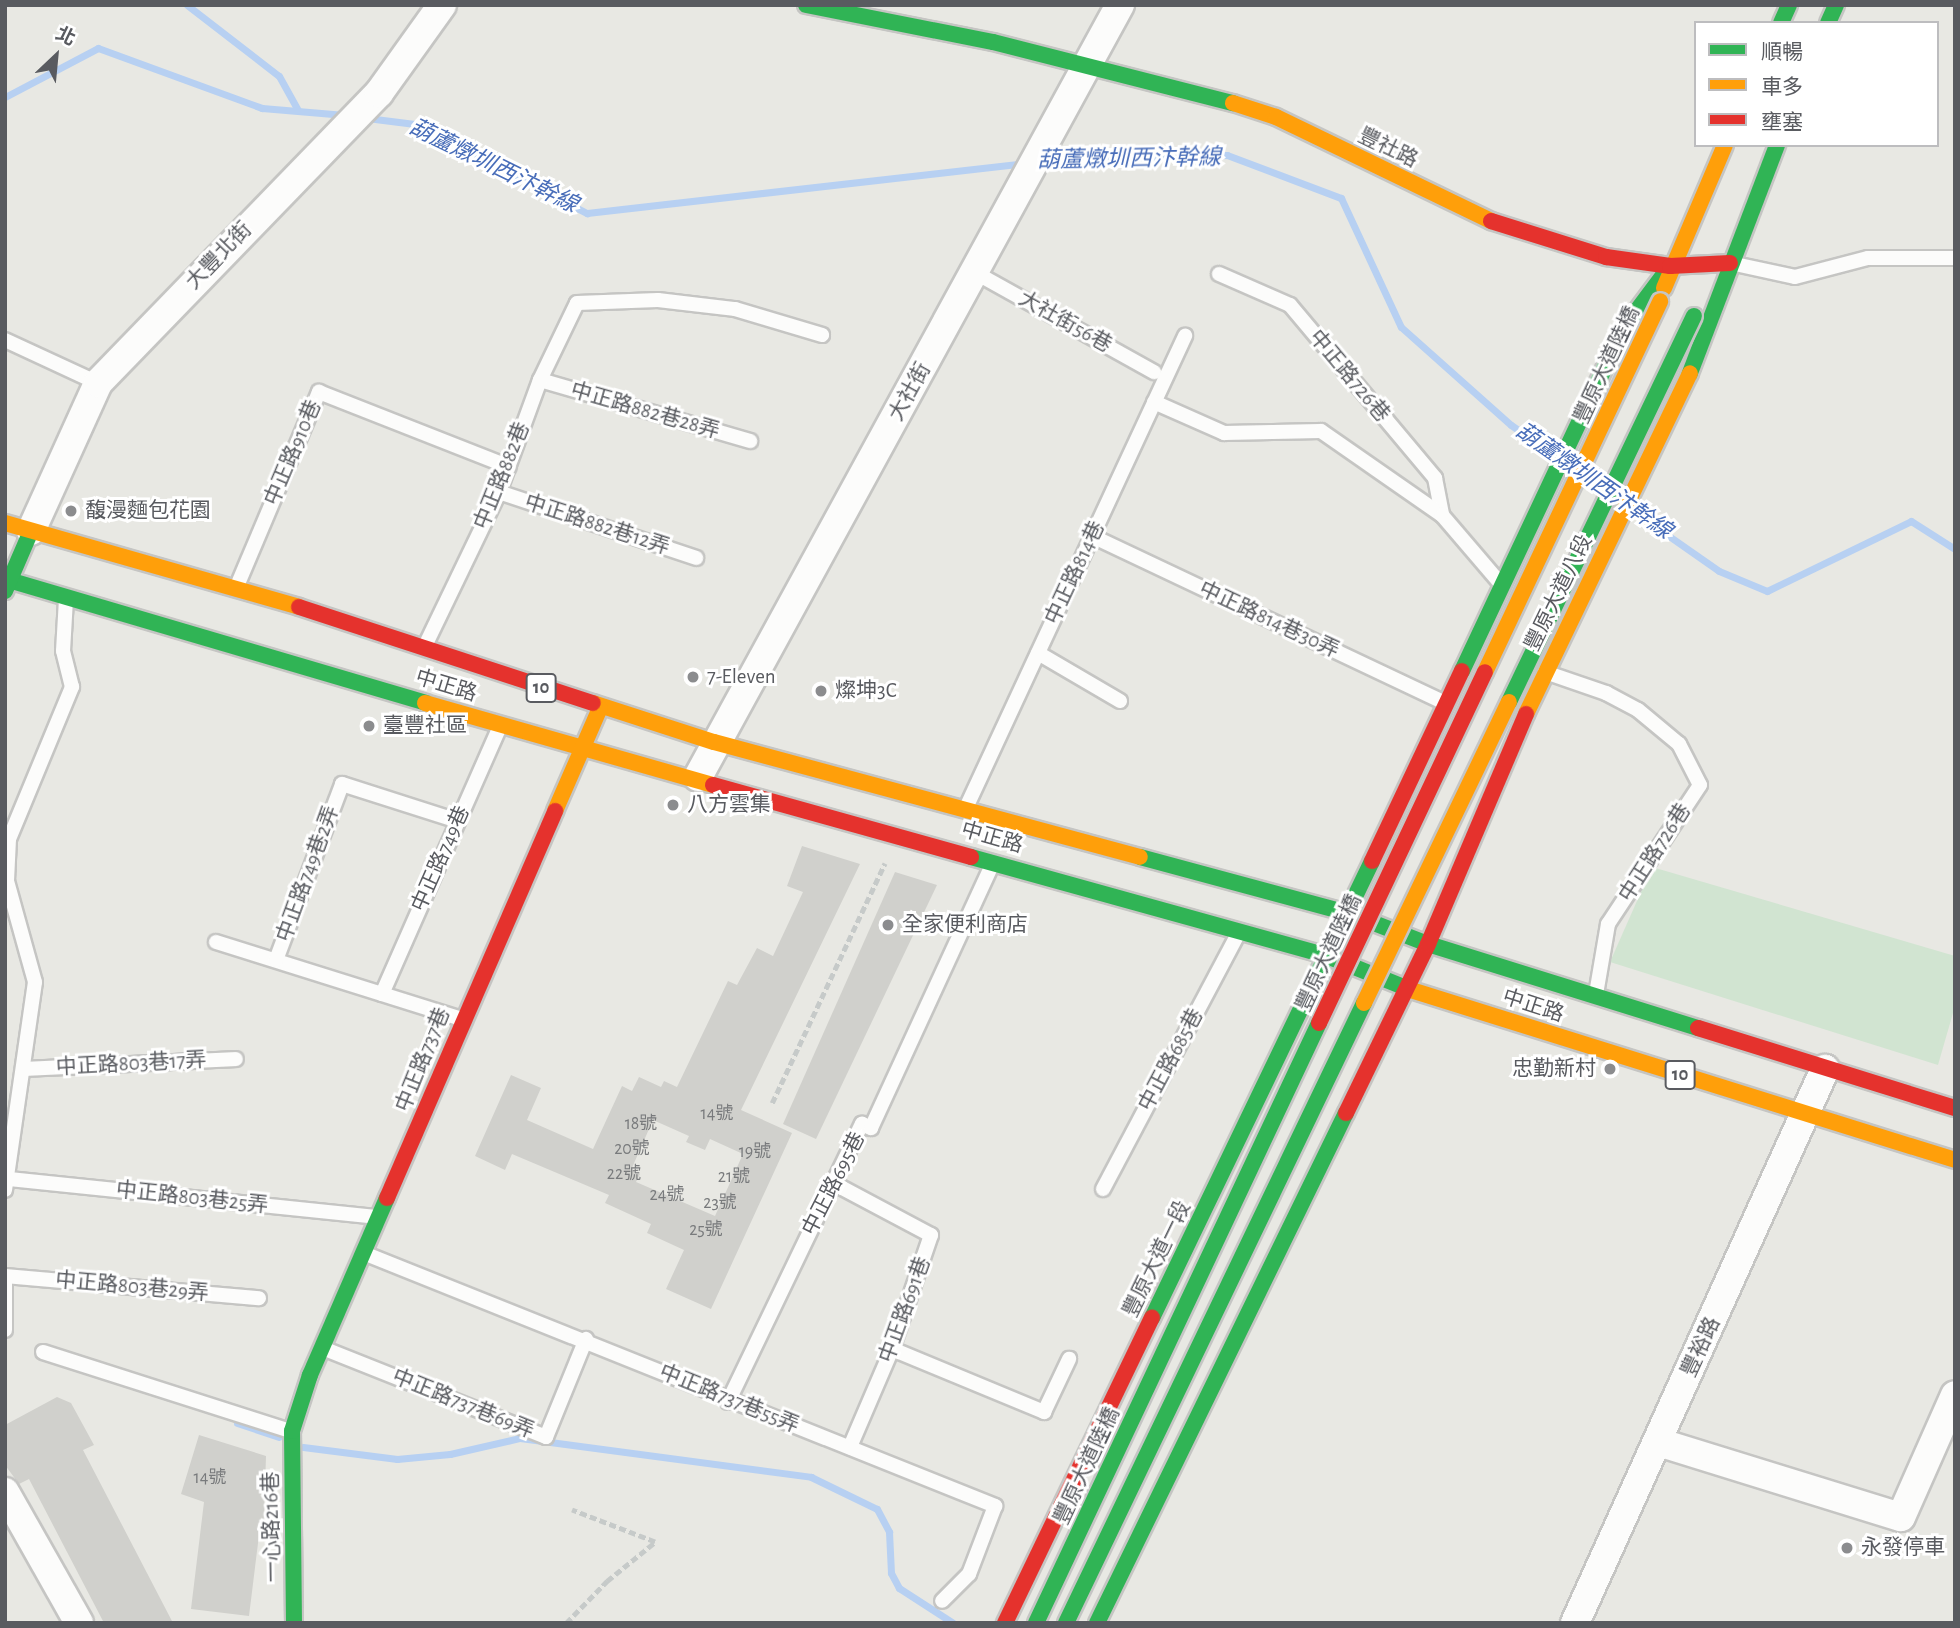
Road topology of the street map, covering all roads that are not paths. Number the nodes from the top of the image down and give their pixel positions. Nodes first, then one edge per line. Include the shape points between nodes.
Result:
1 (442, 5) edge
2 (806, 5) edge
3 (1120, 5) edge
4 (1789, 5) edge
5 (1836, 5) edge
6 (1782, 21) edge
7 (1829, 21) edge
8 (1089, 67) junction
9 (1724, 147) edge
10 (1776, 147) edge
11 (1955, 258) edge
12 (1730, 263) junction
13 (1670, 266) junction
14 (976, 273) junction
15 (1219, 274) dead end
16 (821, 335) dead end
17 (1185, 336) dead end
18 (7, 343) edge
19 (1154, 372) dead end
20 (540, 380) junction
21 (98, 383) junction
22 (1154, 402) junction
23 (750, 441) dead end
24 (509, 467) junction
25 (499, 492) junction
26 (1443, 515) junction
27 (18, 527) edge
28 (1092, 536) junction
29 (696, 558) dead end
30 (7, 584) edge
31 (1501, 584) junction
32 (236, 587) junction
33 (67, 596) junction
34 (425, 647) junction
35 (1472, 647) junction
36 (1038, 653) junction
37 (1544, 672) junction
38 (1120, 701) dead end
39 (1446, 703) junction
40 (600, 708) junction
41 (501, 724) junction
42 (714, 742) junction
43 (582, 749) junction
44 (698, 777) junction
45 (965, 811) junction
46 (458, 821) junction
47 (994, 860) junction
48 (1348, 913) junction
49 (1240, 931) junction
50 (216, 942) dead end
51 (1428, 944) junction
52 (1327, 956) junction
53 (276, 960) junction
54 (1405, 988) junction
55 (382, 994) junction
56 (1595, 996) junction
57 (462, 1019) junction
58 (236, 1059) dead end
59 (25, 1069) junction
60 (1825, 1069) junction
61 (1955, 1108) edge
62 (1807, 1115) junction
63 (1955, 1160) edge
64 (833, 1183) junction
65 (7, 1184) edge
66 (1103, 1189) dead end
67 (376, 1217) junction
68 (361, 1252) junction
69 (5, 1276) edge
70 (259, 1298) dead end
71 (5, 1330) edge
72 (586, 1339) junction
73 (320, 1347) junction
74 (892, 1349) junction
75 (43, 1352) dead end
76 (1069, 1360) dead end
77 (1955, 1395) edge
78 (728, 1402) junction
79 (292, 1431) junction
80 (1658, 1442) junction
81 (850, 1447) junction
82 (5, 1493) edge
83 (942, 1601) dead end
84 (79, 1623) edge
85 (295, 1623) edge
86 (1006, 1623) edge
87 (1036, 1623) edge
88 (1066, 1623) edge
89 (1097, 1623) edge
90 (1575, 1623) edge

1 - 21 street, 大豐北街 via 379,93
2 - 8 street, 豐社路 via 993,42
3 - 8 street, 大社街
4 - 6 street
5 - 7 street
8 - 13 street, 豐社路 via 1192,90 1276,117 1500,225 1606,257
8 - 14 street, 大社街
9 - 13 street
10 - 12 street, 豐原大道八段
11 - 12 lane, 豐社路 via 1868,258 1795,277
12 - 13 street, 豐社路
12 - 37 street, 豐原大道八段 via 1698,357
12 - 88 street, 豐原大道八段, bridge via 1694,316
13 - 31 street via 1623,329
13 - 87 street, 豐原大道陸橋, bridge via 1660,301
14 - 19 lane, 大社街56巷
14 - 42 street, 大社街
15 - 26 lane, 中正路726巷 via 1290,304 1435,478
16 - 20 lane, 中正路882巷 via 735,309 658,300 577,303
17 - 22 lane, 中正路814巷
18 - 21 lane
20 - 23 lane, 中正路882巷28弄
20 - 24 lane, 中正路882巷
21 - 27 street, 大豐北街
22 - 26 lane via 1224,433 1321,431
22 - 28 lane, 中正路814巷
24 - 25 lane, 中正路882巷
24 - 32 lane, 中正路910巷 via 319,392
25 - 29 lane, 中正路882巷12弄
25 - 34 lane, 中正路882巷
26 - 31 lane
27 - 30 street
27 - 32 street, 中正路 / 10
28 - 36 lane, 中正路814巷
28 - 39 lane, 中正路814巷30弄
30 - 33 street, 中正路 / 10
31 - 35 street
32 - 34 street, 中正路 / 10
33 - 41 street, 中正路 / 10
33 - 59 lane via 63,651 72,687 9,839 7,881 35,982
34 - 40 street, 中正路 / 10
35 - 37 lane
35 - 39 street
36 - 38 lane
36 - 45 lane, 中正路814巷
37 - 51 street, 豐原大道八段
37 - 56 lane, 中正路726巷 via 1606,693 1638,710 1679,744 1700,785 1608,924
39 - 48 street
40 - 42 street, 中正路 / 10
40 - 43 street, 中正路737巷
41 - 43 street, 中正路 / 10
41 - 46 lane, 中正路749巷
42 - 44 street, 大社街
42 - 45 street, 中正路 / 10
43 - 44 street, 中正路 / 10
43 - 57 street, 中正路737巷
44 - 47 street, 中正路 / 10
45 - 48 street, 中正路 / 10
46 - 53 lane, 中正路749巷2弄 via 342,783
46 - 55 lane, 中正路749巷
47 - 49 street, 中正路 / 10
47 - 64 lane, 中正路695巷 via 871,1128 862,1125
48 - 51 street, 中正路 / 10
48 - 52 street, 豐原大道一段
49 - 52 street, 中正路 / 10
49 - 66 lane, 中正路685巷
50 - 53 lane
51 - 54 street
51 - 56 street, 中正路 / 10
52 - 54 street, 中正路 / 10
52 - 86 street, 豐原大道一段
53 - 55 lane
54 - 62 street, 中正路 / 10
54 - 89 street
55 - 57 lane
56 - 60 street, 中正路 / 10
57 - 67 street, 中正路737巷 via 424,1117
58 - 59 lane, 中正路803巷17弄
59 - 65 lane
60 - 61 street, 中正路 / 10
60 - 62 street, 豐裕路
62 - 63 street, 中正路 / 10
62 - 80 street, 豐裕路
64 - 74 lane, 中正路691巷 via 931,1235
64 - 78 lane, 中正路695巷
65 - 67 lane, 中正路803巷25弄
67 - 68 street, 中正路737巷
68 - 72 lane, 中正路737巷55弄
68 - 73 street, 中正路737巷
69 - 70 lane, 中正路803巷29弄
69 - 71 lane
72 - 73 lane, 中正路737巷69弄 via 547,1437
72 - 78 lane, 中正路737巷55弄
73 - 79 street, 中正路737巷
74 - 76 lane via 1044,1412
74 - 81 lane, 中正路691巷
75 - 79 lane
77 - 80 street via 1901,1517
78 - 81 lane, 中正路737巷55弄
79 - 85 street, 一心路216巷
80 - 90 street, 豐裕路
81 - 83 lane, 中正路737巷55弄 via 995,1506 969,1574
82 - 84 street

